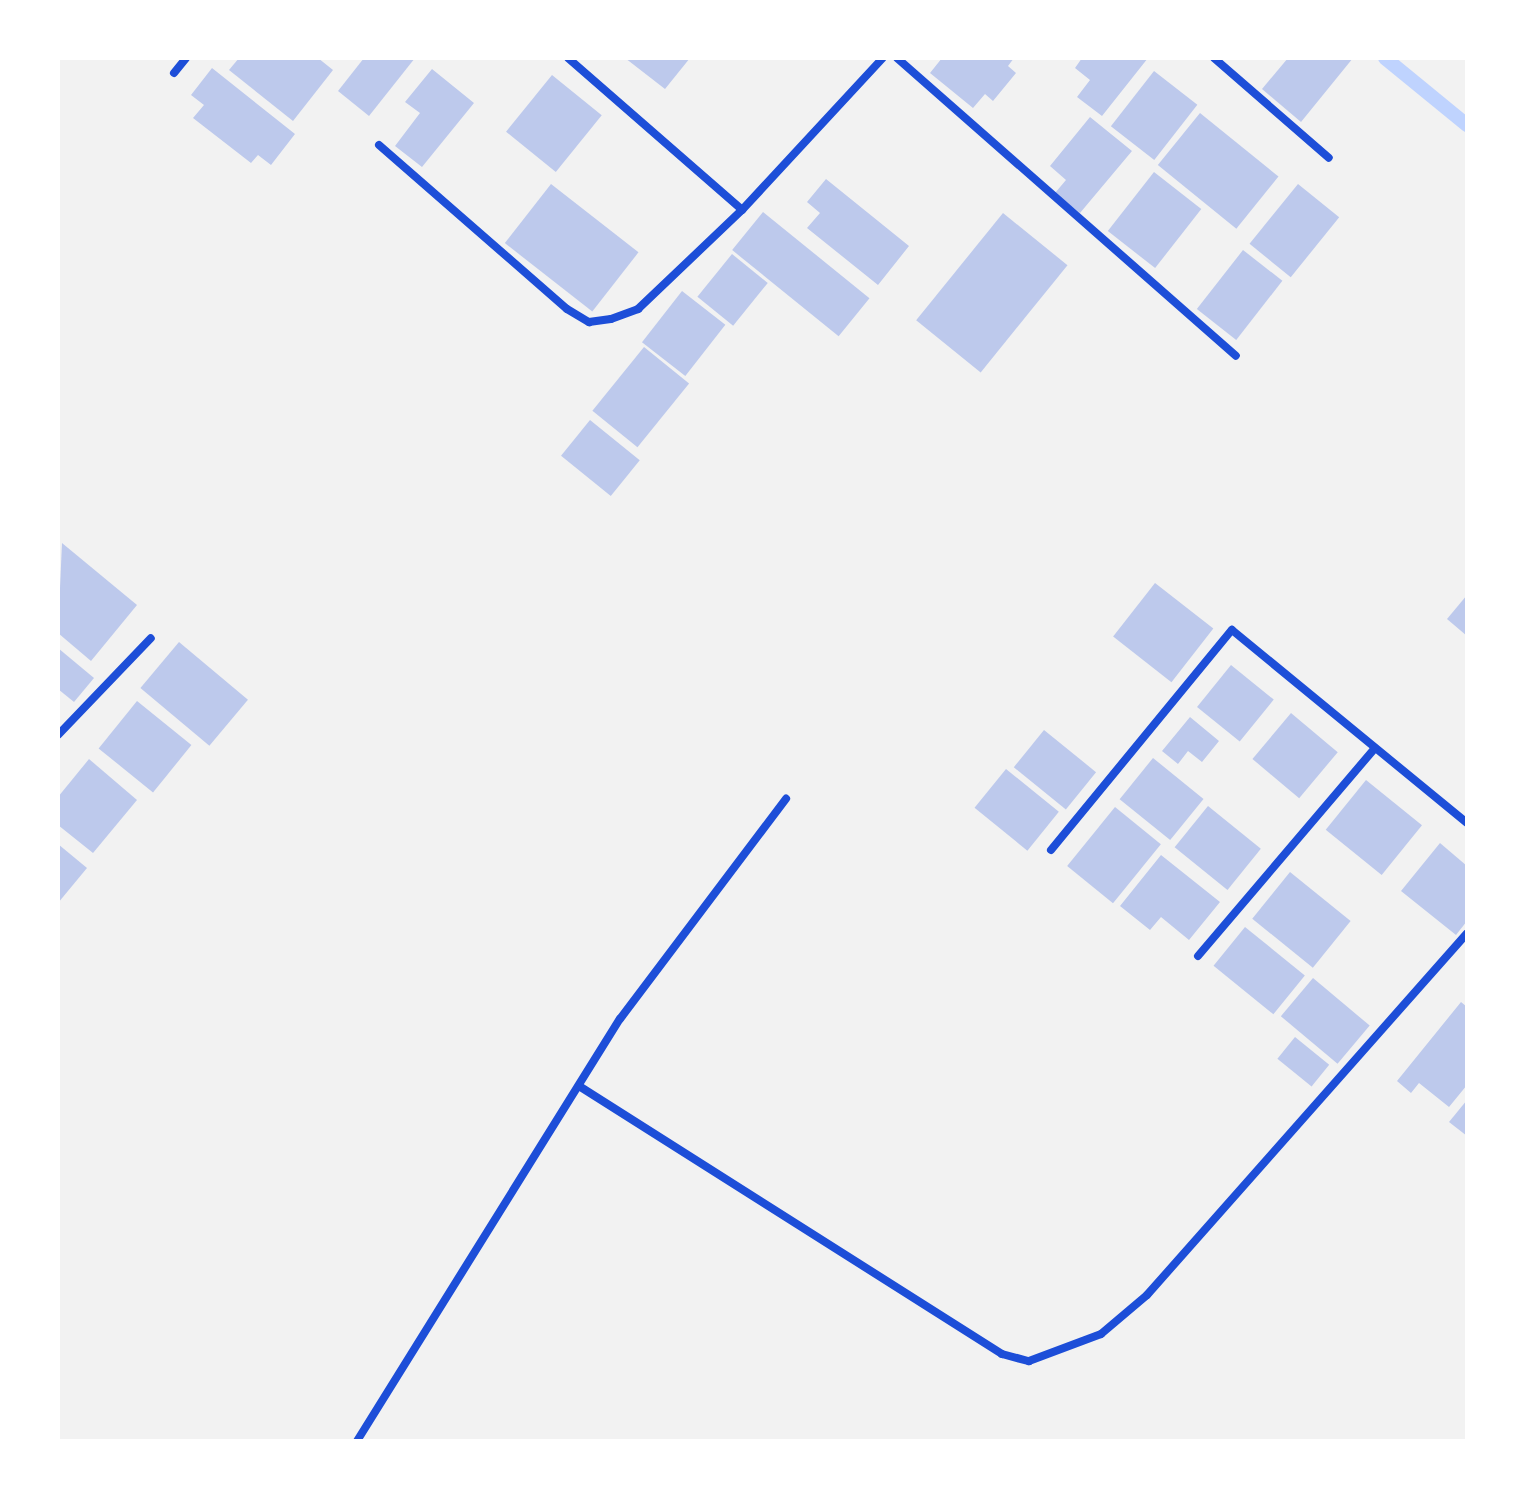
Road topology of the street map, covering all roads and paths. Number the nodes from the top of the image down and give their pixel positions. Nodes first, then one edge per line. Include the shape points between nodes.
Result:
1 (186, 58) edge
2 (568, 58) edge
3 (883, 58) edge
4 (897, 58) edge
5 (1214, 58) edge
6 (174, 73) dead end
7 (379, 145) dead end
8 (1329, 158) dead end
9 (742, 210) junction
10 (1236, 356) dead end
11 (151, 638) dead end
12 (58, 735) edge
13 (1375, 748) junction
14 (786, 799) dead end
15 (1467, 823) edge
16 (1051, 850) dead end
17 (1467, 933) edge
18 (1198, 956) dead end
19 (579, 1086) junction
20 (357, 1441) edge

1 - 6 street
2 - 9 street
3 - 9 street
4 - 10 street
5 - 8 street
7 - 9 street via 589,322 638,309
11 - 12 street
13 - 15 street
13 - 16 street via 1232,630
13 - 18 street
14 - 19 street via 620,1019
17 - 19 street via 1147,1295 1101,1334 1029,1361 1002,1354
19 - 20 street

